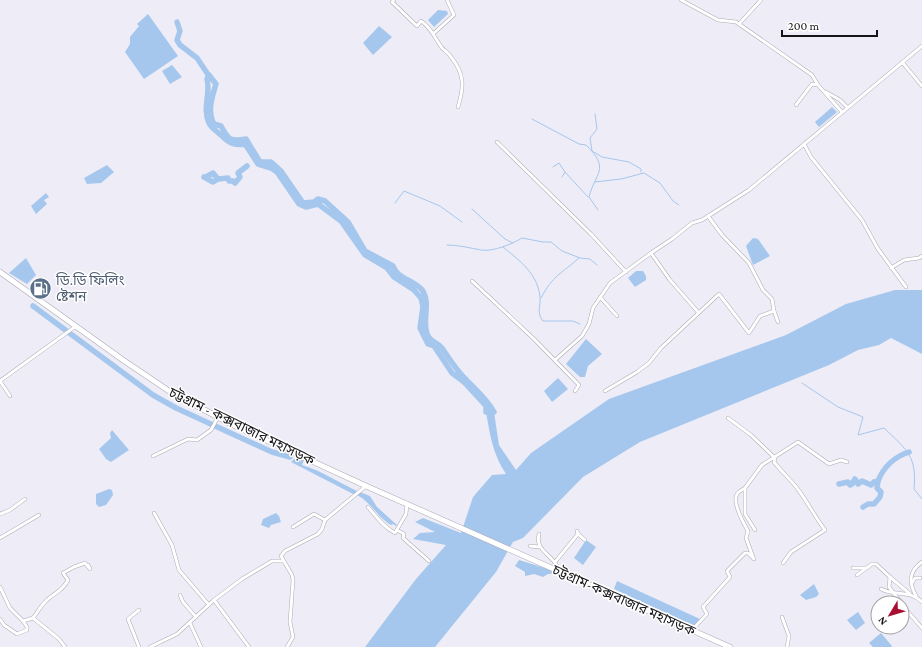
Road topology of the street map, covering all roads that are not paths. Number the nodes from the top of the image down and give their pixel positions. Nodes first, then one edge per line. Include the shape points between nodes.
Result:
1 (394, 0) edge
2 (447, 0) edge
3 (682, 0) edge
4 (761, 0) edge
5 (739, 24) junction
6 (434, 33) junction
7 (922, 46) edge
8 (902, 62) junction
9 (818, 85) junction
10 (922, 86) edge
11 (822, 90) junction
12 (796, 105) dead end
13 (458, 107) dead end
14 (846, 107) junction
15 (842, 112) junction
16 (497, 142) dead end
17 (804, 144) junction
18 (708, 216) junction
19 (651, 253) junction
20 (922, 256) edge
21 (891, 268) junction
22 (0, 272) edge
23 (626, 272) junction
24 (472, 281) dead end
25 (906, 287) dead end
26 (600, 297) junction
27 (774, 311) junction
28 (698, 312) junction
29 (617, 316) dead end
30 (778, 322) dead end
31 (76, 326) junction
32 (555, 360) junction
33 (575, 391) dead end
34 (605, 391) dead end
35 (10, 396) dead end
36 (728, 418) dead end
37 (217, 419) junction
38 (153, 456) dead end
39 (774, 456) junction
40 (847, 462) dead end
41 (366, 486) junction
42 (745, 488) junction
43 (25, 499) dead end
44 (407, 503) junction
45 (368, 507) dead end
46 (416, 507) joint
47 (154, 513) dead end
48 (0, 514) edge
49 (39, 515) dead end
50 (325, 520) junction
51 (292, 527) dead end
52 (397, 530) junction
53 (755, 530) dead end
54 (539, 534) dead end
55 (0, 538) edge
56 (585, 540) dead end
57 (530, 546) dead end
58 (539, 547) junction
59 (283, 561) junction
60 (429, 562) dead end
61 (555, 562) junction
62 (922, 562) edge
63 (783, 563) dead end
64 (88, 565) dead end
65 (853, 568) dead end
66 (865, 568) junction
67 (556, 570) junction
68 (857, 575) dead end
69 (890, 577) junction
70 (920, 578) dead end
71 (0, 587) edge
72 (911, 587) junction
73 (880, 589) dead end
74 (894, 594) junction
75 (911, 594) junction
76 (180, 595) dead end
77 (916, 596) junction
78 (214, 600) junction
79 (922, 602) edge
80 (209, 605) junction
81 (139, 610) dead end
82 (910, 614) edge
83 (196, 617) junction
84 (782, 617) dead end
85 (33, 618) junction
86 (0, 619) edge
87 (23, 622) junction
88 (190, 623) junction
89 (922, 628) edge
90 (692, 630) junction
91 (65, 647) edge
92 (139, 647) edge
93 (150, 647) edge
94 (201, 647) edge
95 (249, 647) edge
96 (287, 647) edge
97 (730, 647) edge
98 (787, 647) edge

1 - 6 street via 392,2 417,26 421,21
2 - 6 street via 454,15
3 - 5 street via 718,20
4 - 5 street
5 - 9 street via 812,75
6 - 13 street via 463,78 463,92
7 - 8 street
8 - 10 street
8 - 14 street
9 - 11 street
9 - 12 street via 812,84
11 - 14 street via 840,100
11 - 15 street
14 - 15 street
15 - 17 street
16 - 23 street
17 - 18 street via 749,190
17 - 21 street via 811,157 862,220
18 - 19 street via 692,223
18 - 27 street via 749,263 763,290 772,299
19 - 23 street
19 - 28 street
20 - 21 street via 904,260
21 - 25 street
22 - 31 highway, চট্টগ্রাম - কক্সবাজার মহাসড়ক
23 - 26 street via 610,283
24 - 32 street
26 - 29 street
26 - 32 street via 582,336
27 - 28 street via 760,316 748,333 719,294
27 - 30 street
28 - 34 street via 649,363
31 - 35 street via 0,381
31 - 37 highway, চট্টগ্রাম - কক্সবাজার মহাসড়ক via 169,391
32 - 33 street via 579,385
36 - 39 street
37 - 38 street via 197,440 187,440
37 - 41 highway, চট্টগ্রাম - কক্সবাজার মহাসড়ক
39 - 40 street via 798,442 829,464 841,460
39 - 42 street via 762,466
39 - 63 street via 774,462 796,487 825,530 791,552
41 - 44 highway, চট্টগ্রাম - কক্সবাজার মহাসড়ক
41 - 50 street
42 - 53 street via 745,514
42 - 90 street via 736,497 740,518 748,531 746,538 754,559 745,553 727,571 730,577 703,607 707,614
43 - 48 street
44 - 46 highway, চট্টগ্রাম - কক্সবাজার মহাসড়ক
44 - 52 street via 408,509
45 - 52 street via 389,530 395,533
46 - 67 highway, চট্টগ্রাম-কক্সবাজার মহাসড়ক
47 - 80 street via 172,545 179,570
49 - 55 street
50 - 51 street via 314,514
50 - 59 street via 318,534 282,554
52 - 60 street via 404,534 403,538
54 - 58 street
56 - 61 street via 578,533
57 - 58 street
58 - 61 street
59 - 78 street via 267,563
59 - 96 street via 293,580 290,622 293,637
61 - 67 street
62 - 72 street via 912,574
64 - 85 street via 90,569 85,563 64,573 68,580 66,585 48,598
65 - 66 street
66 - 68 street
66 - 69 street via 874,563
67 - 90 highway, চট্টগ্রাম-কক্সবাজার মহাসড়ক
69 - 74 street via 889,586
69 - 75 street
70 - 72 street via 915,578
71 - 87 street via 10,608
72 - 77 street
73 - 74 street
74 - 75 street
75 - 77 street
76 - 83 street
77 - 79 street
78 - 80 street
78 - 95 street
80 - 83 street
81 - 92 street via 128,619
82 - 89 street
83 - 88 street
84 - 98 street via 790,636
85 - 87 street
85 - 91 street
86 - 87 street via 17,634 27,630
88 - 93 street via 177,634
88 - 94 street
90 - 97 highway, চট্টগ্রাম-কক্সবাজার মহাসড়ক

